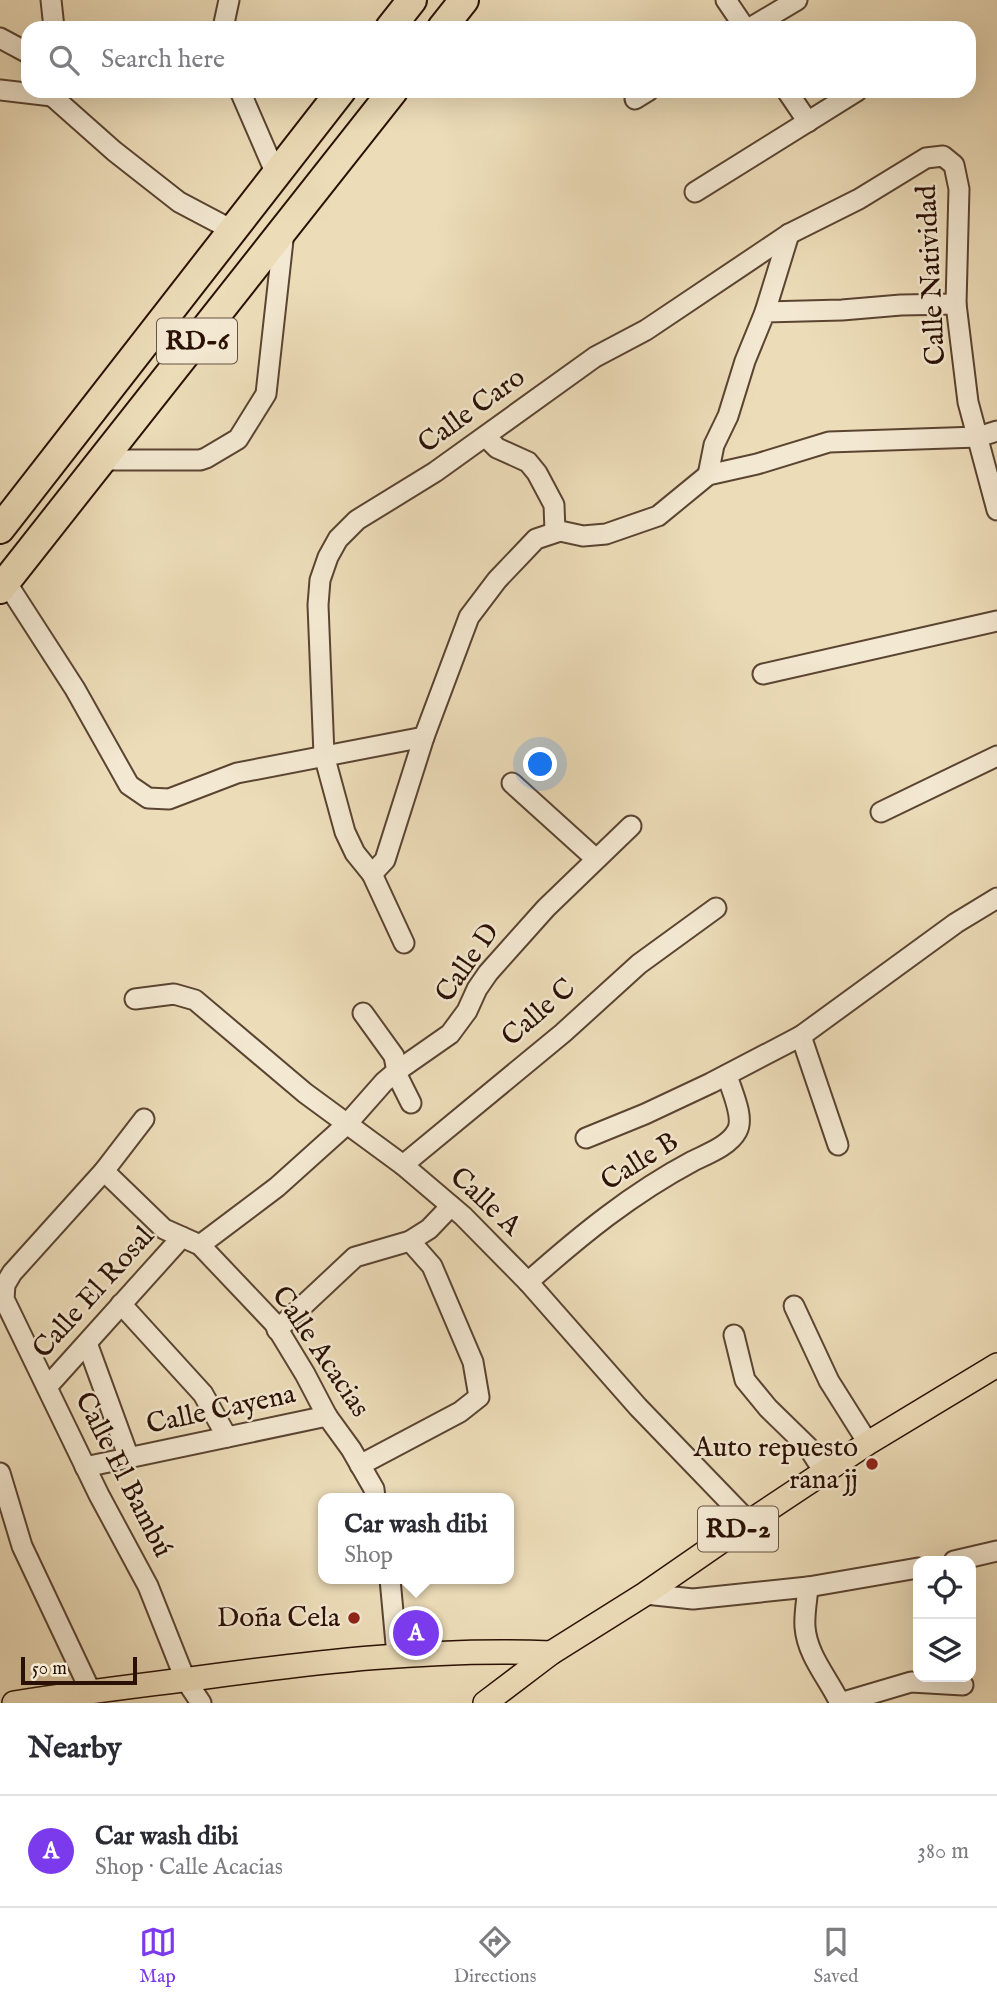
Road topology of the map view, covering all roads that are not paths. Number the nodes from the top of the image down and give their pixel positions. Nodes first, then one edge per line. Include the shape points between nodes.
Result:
1 (51, 0) edge
2 (412, 0) edge
3 (464, 0) edge
4 (726, 0) edge
5 (797, 0) edge
6 (228, 1) edge
7 (53, 21) edge
8 (224, 21) edge
9 (396, 21) edge
10 (448, 21) edge
11 (742, 21) edge
12 (760, 21) edge
13 (0, 38) edge
14 (21, 49) edge
15 (0, 90) edge
16 (21, 91) edge
17 (57, 98) edge
18 (243, 98) edge
19 (336, 98) edge
20 (388, 98) edge
21 (792, 98) edge
22 (846, 98) edge
23 (808, 122) junction
24 (943, 156) joint
25 (276, 174) junction
26 (695, 192) dead end
27 (232, 230) junction
28 (284, 230) junction
29 (789, 234) junction
30 (956, 304) junction
31 (765, 312) junction
32 (997, 431) edge
33 (486, 437) junction
34 (978, 437) junction
35 (102, 460) junction
36 (708, 475) junction
37 (997, 510) edge
38 (0, 529) edge
39 (555, 531) junction
40 (3, 586) edge
41 (997, 621) edge
42 (764, 674) dead end
43 (424, 737) junction
44 (324, 755) junction
45 (997, 756) edge
46 (512, 783) dead end
47 (881, 813) dead end
48 (631, 826) dead end
49 (596, 859) junction
50 (372, 874) junction
51 (997, 898) edge
52 (716, 908) dead end
53 (404, 943) dead end
54 (135, 999) dead end
55 (363, 1013) dead end
56 (801, 1036) junction
57 (397, 1071) junction
58 (727, 1075) junction
59 (411, 1103) dead end
60 (144, 1119) dead end
61 (346, 1125) junction
62 (586, 1138) dead end
63 (838, 1145) dead end
64 (403, 1165) junction
65 (104, 1171) junction
66 (451, 1206) junction
67 (191, 1241) junction
68 (410, 1241) junction
69 (528, 1282) junction
70 (121, 1304) junction
71 (793, 1306) dead end
72 (277, 1330) junction
73 (734, 1335) dead end
74 (87, 1343) junction
75 (997, 1365) edge
76 (47, 1387) junction
77 (327, 1416) junction
78 (227, 1437) junction
79 (868, 1443) junction
80 (128, 1458) junction
81 (360, 1465) junction
82 (85, 1467) junction
83 (824, 1472) junction
84 (0, 1473) edge
85 (374, 1493) edge
86 (748, 1522) junction
87 (997, 1551) edge
88 (976, 1556) edge
89 (913, 1569) edge
90 (390, 1584) edge
91 (808, 1587) junction
92 (645, 1594) junction
93 (551, 1653) junction
94 (397, 1655) junction
95 (184, 1679) junction
96 (963, 1685) dead end
97 (91, 1692) junction
98 (14, 1703) edge
99 (201, 1703) edge
100 (485, 1703) edge
101 (840, 1703) edge

1 - 7 street
2 - 9 highway
3 - 10 highway
4 - 11 street
5 - 12 street
6 - 8 street
13 - 14 street
15 - 16 street
17 - 27 street via 179,202
18 - 25 street
19 - 25 highway, RD-6
20 - 28 highway, RD-6
21 - 23 street
22 - 23 street
23 - 26 street
24 - 29 street, Calle Caro via 926,158
24 - 30 street, Calle Natividad via 954,165 959,189
25 - 27 highway, RD-6
27 - 38 highway, RD-6
28 - 35 highway, RD-6
28 - 35 street via 266,394 238,439 200,460
29 - 31 street
29 - 33 street, Calle Caro via 646,330 595,357
30 - 31 street
30 - 34 street, Calle Natividad via 968,402
31 - 36 street via 729,416 714,445
32 - 34 street
33 - 39 street via 497,448 528,462 537,473 554,505
33 - 44 street, Calle Caro via 357,520 328,556 318,605
34 - 36 street via 829,442
34 - 37 street, Calle Natividad
35 - 40 highway, RD-6
36 - 39 street via 658,516 607,534
39 - 43 street via 536,539 471,614
40 - 44 street via 75,689 129,785 140,794 169,799 237,773
41 - 42 street
43 - 44 street
43 - 50 street via 386,860
44 - 50 street, Calle Caro via 345,832
45 - 47 street
46 - 49 street
48 - 49 street, Calle D
49 - 57 street, Calle D via 488,973 458,1025
50 - 53 street, Calle Caro
51 - 56 street
52 - 64 street, Calle C via 639,964
54 - 61 street, Calle A via 174,994 195,1000
55 - 57 street via 394,1056
56 - 58 street
56 - 63 street
57 - 59 street
57 - 61 street, Calle D
58 - 62 street
58 - 69 street, Calle B via 740,1121 735,1135 633,1196
60 - 65 street
61 - 64 street, Calle A
61 - 67 street, Calle El Rosal via 277,1187
64 - 66 street, Calle A
65 - 67 street, Calle Acacias via 164,1229
65 - 76 street, Calle El Bambú via 5,1285 4,1299
66 - 68 street
66 - 69 street, Calle A
67 - 70 street, Calle El Rosal
67 - 72 street, Calle Acacias
68 - 72 street via 355,1257
68 - 81 street via 432,1266 473,1362 479,1397 460,1412
69 - 86 street, Calle A
70 - 74 street, Calle El Rosal
70 - 78 street via 203,1394
71 - 79 street via 830,1381
72 - 77 street, Calle Acacias
73 - 83 street via 745,1380 808,1447
74 - 76 street, Calle El Rosal
74 - 80 street
75 - 79 main road, RD-2
76 - 82 street, Calle El Bambú
77 - 78 street, Calle Cayena
77 - 81 street, Calle Acacias
78 - 80 street, Calle Cayena
79 - 83 main road, RD-2
80 - 82 street, Calle Cayena
81 - 85 street, Calle Acacias
82 - 95 street, Calle El Bambú via 148,1586
83 - 86 main road, RD-2
84 - 97 street via 22,1546
86 - 92 main road, RD-2
87 - 88 street
89 - 91 street
90 - 94 street
91 - 92 street via 693,1600
91 - 101 street via 805,1628 811,1654
92 - 93 main road, RD-2
93 - 94 main road
93 - 100 main road, RD-2
94 - 95 main road
95 - 97 main road
95 - 99 street, Calle El Bambú
96 - 101 street via 911,1682
97 - 98 main road

